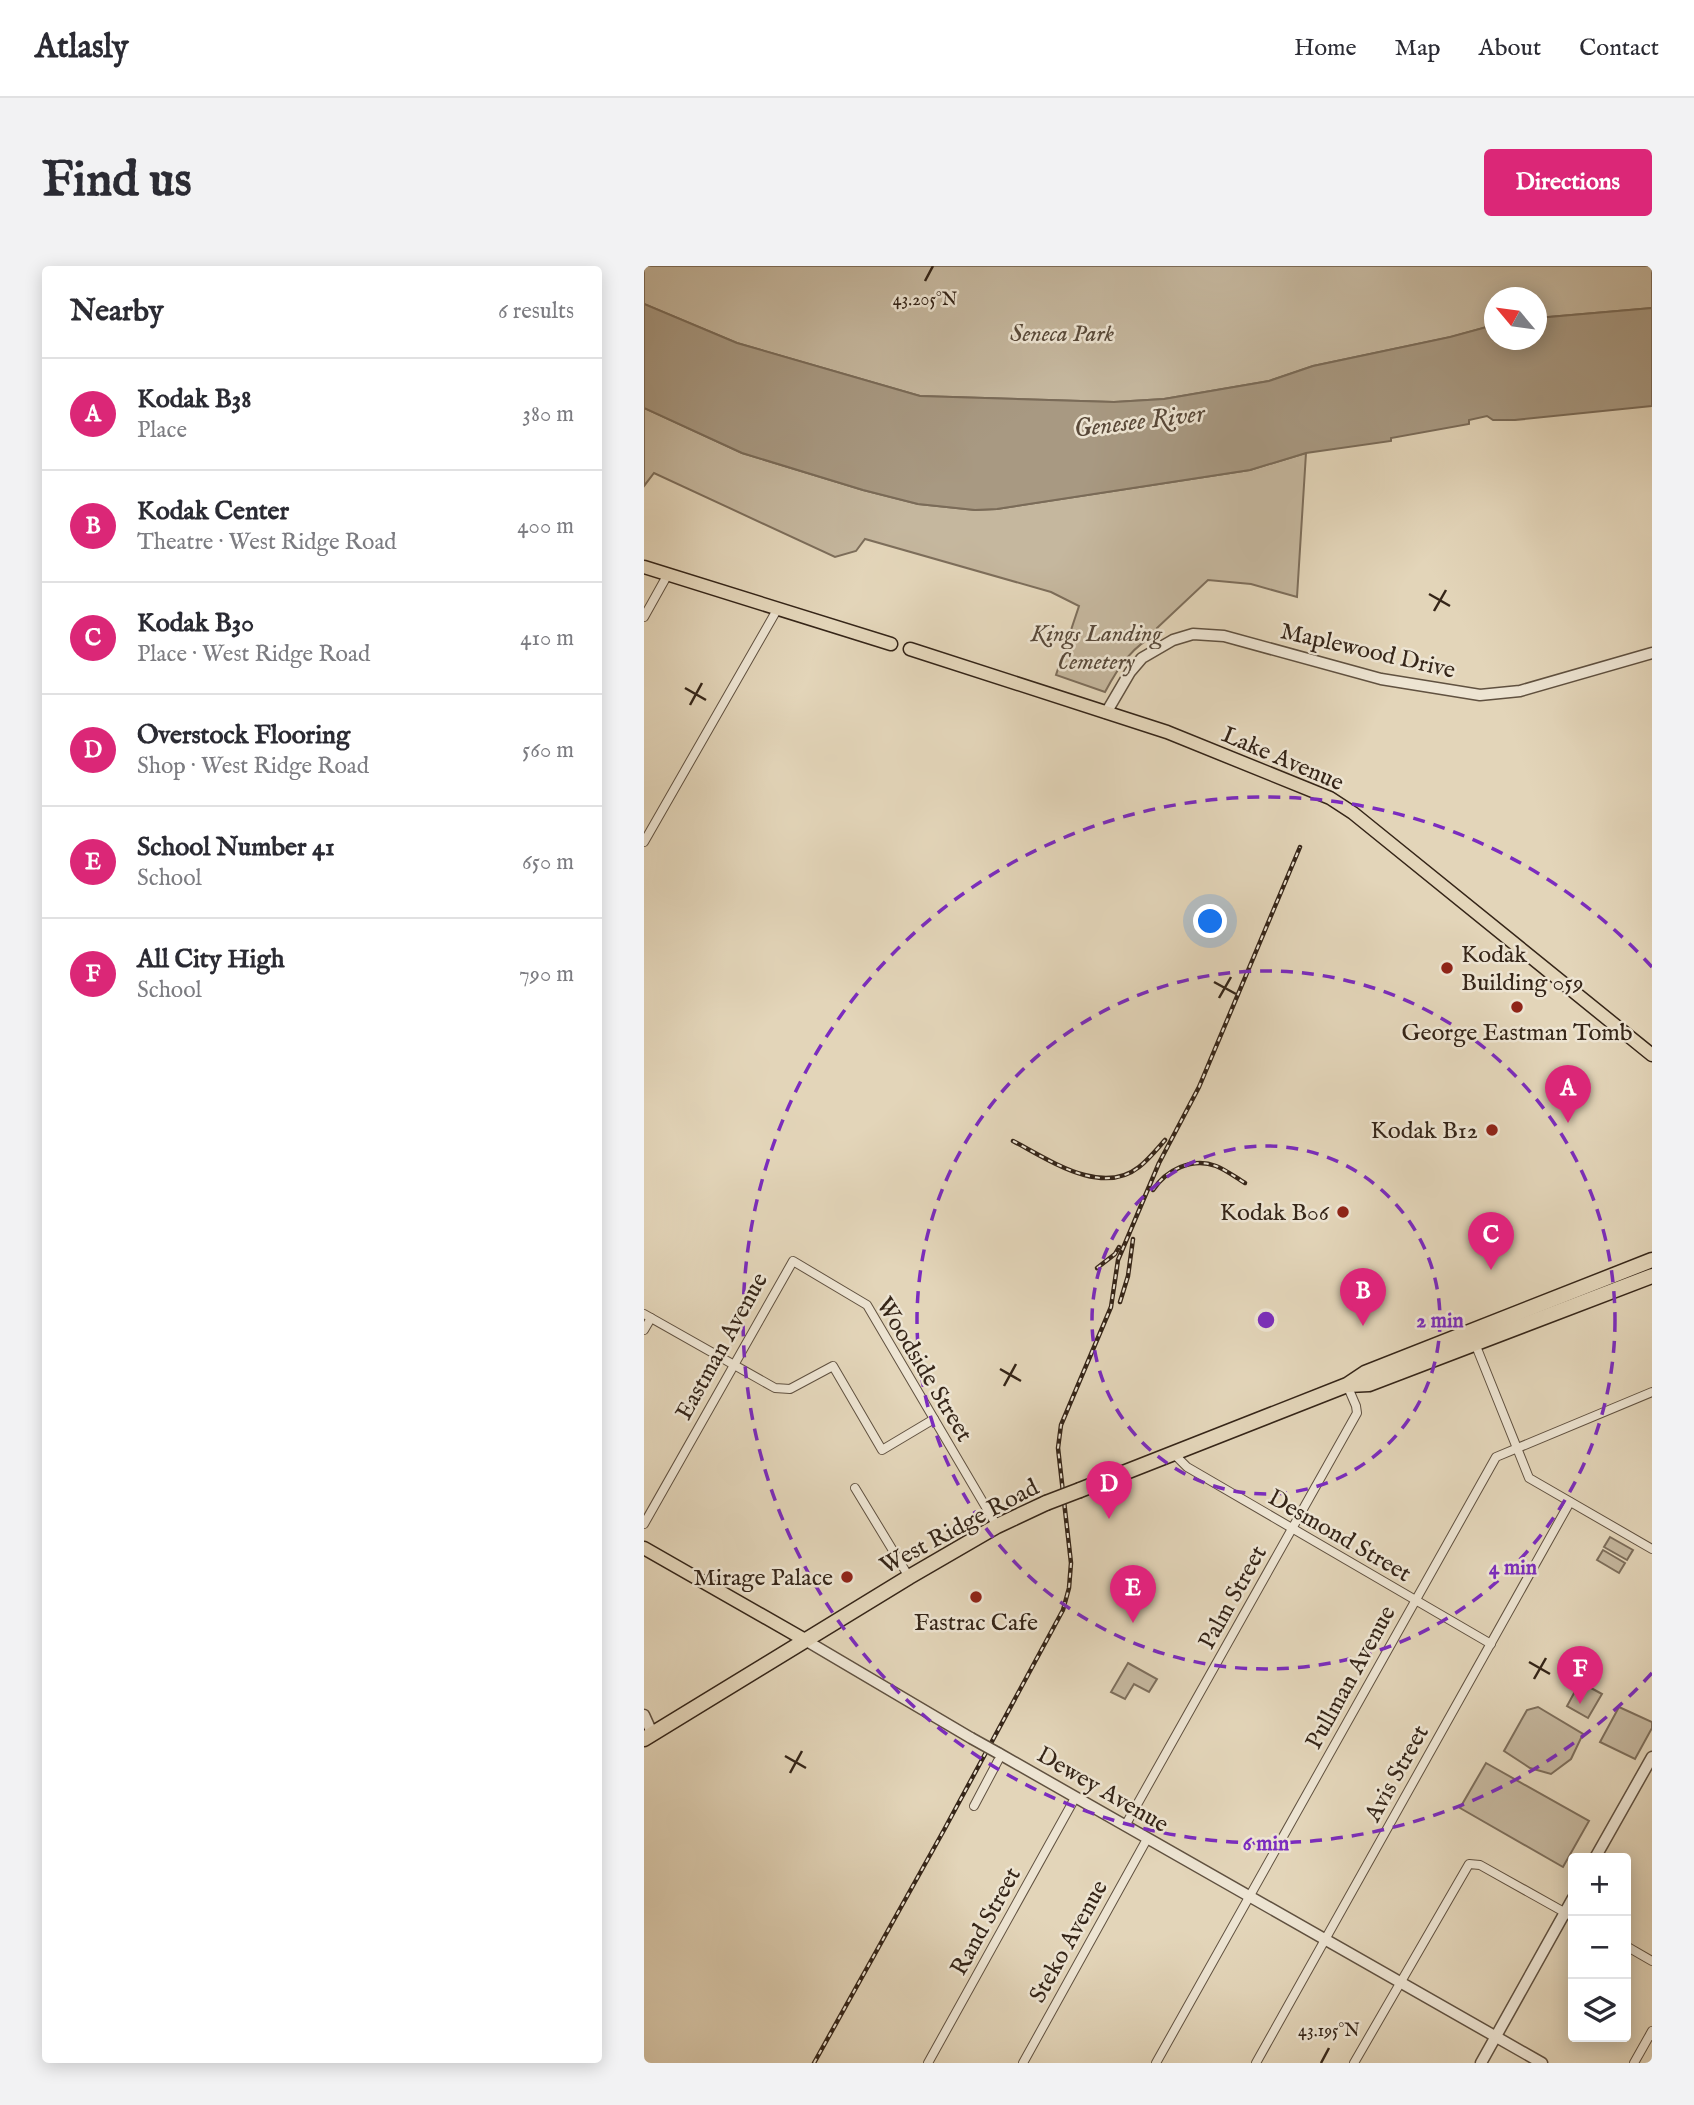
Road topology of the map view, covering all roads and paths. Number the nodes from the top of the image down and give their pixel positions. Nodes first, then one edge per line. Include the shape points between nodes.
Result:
1 (644, 567) edge
2 (668, 574) junction
3 (778, 608) junction
4 (644, 617) edge
5 (891, 643) dead end
6 (910, 649) dead end
7 (1652, 653) edge
8 (1106, 713) junction
9 (644, 842) edge
10 (1652, 1055) edge
11 (1652, 1260) edge
12 (793, 1261) joint
13 (1652, 1276) edge
14 (648, 1316) edge
15 (644, 1330) edge
16 (1473, 1337) junction
17 (734, 1365) junction
18 (1347, 1385) junction
19 (1652, 1392) edge
20 (934, 1419) junction
21 (1517, 1449) junction
22 (1174, 1454) junction
23 (855, 1488) dead end
24 (1570, 1502) junction
25 (644, 1524) edge
26 (997, 1526) junction
27 (1292, 1529) junction
28 (1651, 1545) edge
29 (644, 1548) edge
30 (909, 1577) junction
31 (1415, 1600) junction
32 (805, 1640) junction
33 (1491, 1644) junction
34 (644, 1715) edge
35 (647, 1739) edge
36 (1000, 1754) junction
37 (1652, 1757) edge
38 (1075, 1797) junction
39 (974, 1806) dead end
40 (1125, 1826) junction
41 (1147, 1839) junction
42 (1598, 1853) edge
43 (1249, 1897) junction
44 (1568, 1914) edge
45 (1568, 1916) edge
46 (1325, 1940) junction
47 (1631, 1949) edge
48 (1652, 1961) edge
49 (1400, 1983) junction
50 (1652, 2031) edge
51 (1495, 2037) junction
52 (928, 2063) edge
53 (1023, 2063) edge
54 (1156, 2063) edge
55 (1256, 2063) edge
56 (1354, 2063) edge
57 (1480, 2063) edge
58 (1542, 2063) edge
59 (1634, 2063) edge

1 - 2 main road
2 - 3 main road
2 - 4 street
3 - 5 main road
3 - 9 street
6 - 8 main road, Lake Avenue
7 - 8 street, Maplewood Drive via 1520,691 1480,695 1381,679 1224,636 1193,635 1173,640 1142,658
8 - 10 main road, Lake Avenue via 1192,741 1342,805
11 - 16 highway, West Ridge Road
12 - 17 street, Eastman Avenue
12 - 20 street, Woodside Street via 867,1304
13 - 16 highway, West Ridge Road
14 - 15 street
14 - 17 street
16 - 18 highway, West Ridge Road via 1365,1373
16 - 21 street
17 - 20 street via 782,1390 833,1366 883,1450
17 - 25 street, Eastman Avenue
18 - 22 highway, West Ridge Road
18 - 27 street, Palm Street via 1357,1413
19 - 21 street, Pullman Avenue
20 - 26 street, Woodside Street
21 - 24 street via 1529,1478
21 - 31 street, Pullman Avenue via 1496,1457
22 - 26 highway, West Ridge Road, bridge
22 - 27 street, Desmond Street via 1187,1467
23 - 30 street
24 - 28 street
24 - 33 street, Avis Street
26 - 30 highway, West Ridge Road
27 - 31 street, Desmond Street
27 - 40 street, Palm Street
29 - 32 main road, Dewey Avenue
30 - 32 highway, West Ridge Road
31 - 33 street, Desmond Street
31 - 43 street, Pullman Avenue
32 - 35 highway, West Ridge Road
32 - 36 street, Dewey Avenue, bridge
33 - 46 street, Avis Street
34 - 35 street
36 - 38 street, Dewey Avenue
36 - 39 street
37 - 42 street
38 - 40 street, Dewey Avenue
38 - 52 street, Rand Street
40 - 41 street, Dewey Avenue
41 - 43 street, Dewey Avenue
41 - 53 street, Steko Avenue
43 - 46 street, Dewey Avenue
43 - 54 street, Pullman Avenue
44 - 49 street via 1480,1865 1469,1864
45 - 51 street
46 - 49 street, Dewey Avenue
46 - 55 street, Avis Street
47 - 48 street
49 - 51 street, Dewey Avenue
49 - 56 street
50 - 59 street
51 - 57 street
51 - 58 street, Dewey Avenue

